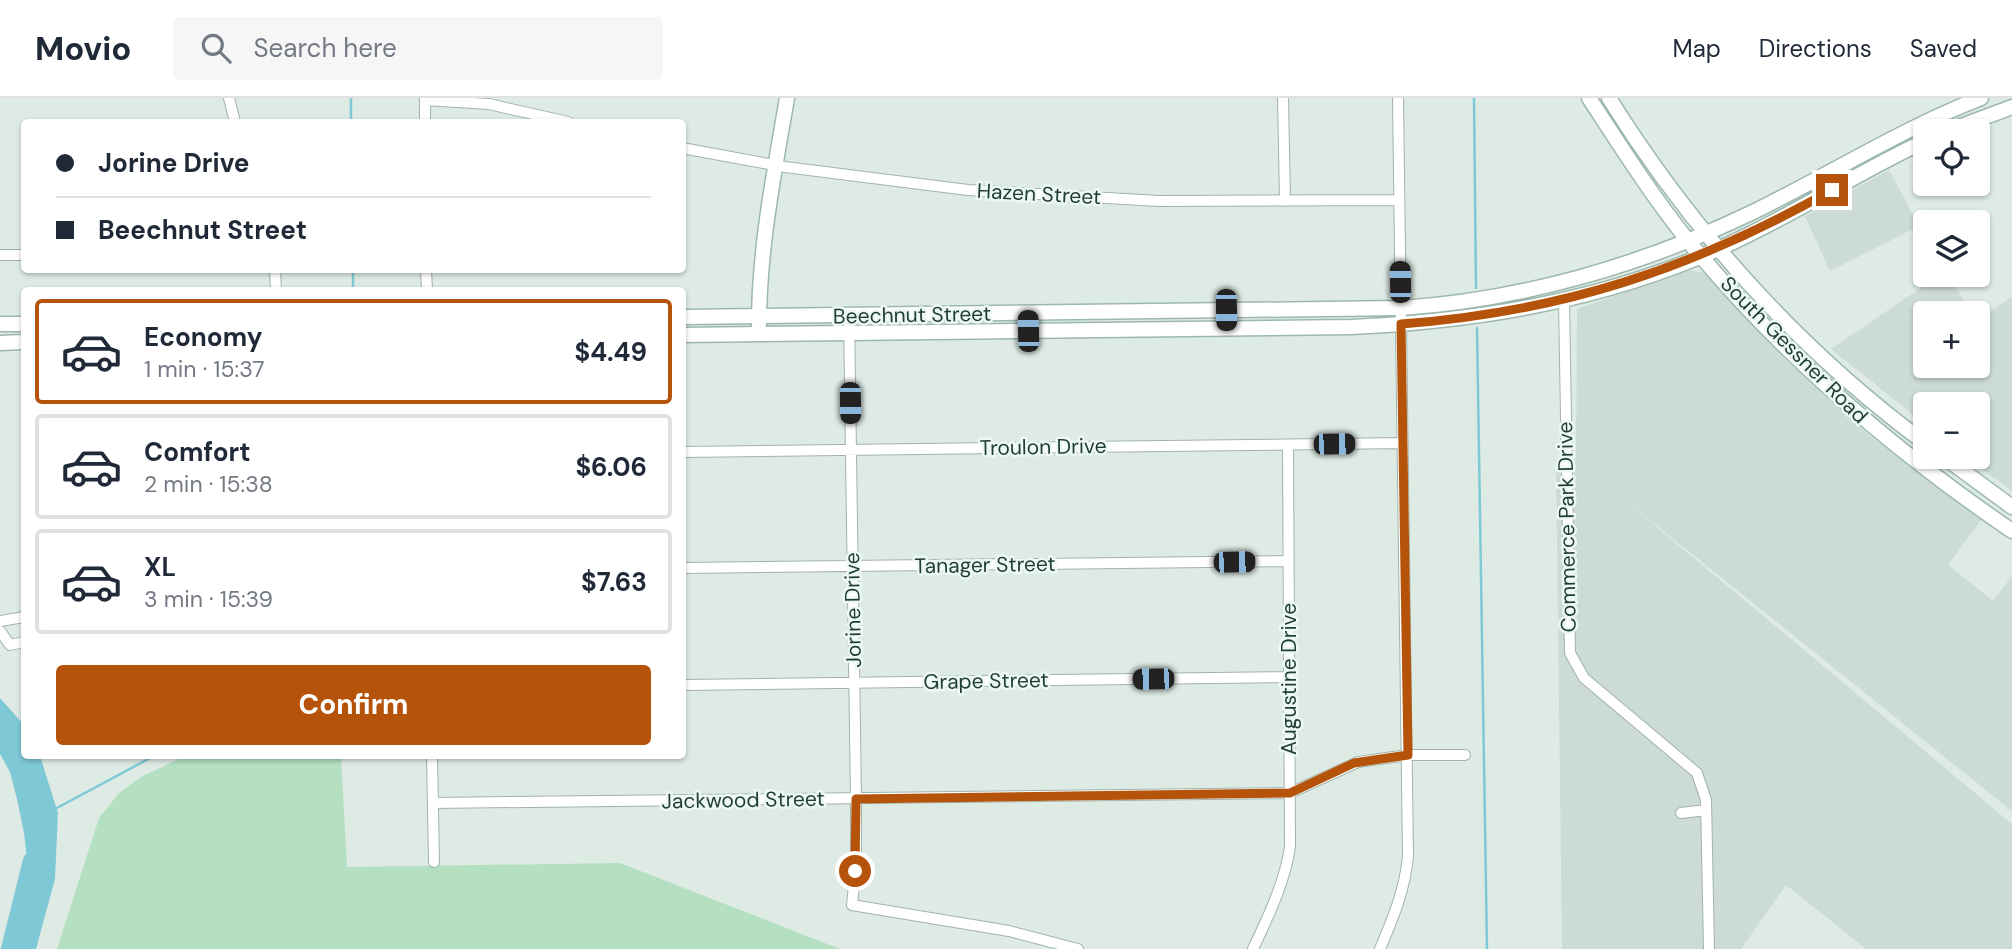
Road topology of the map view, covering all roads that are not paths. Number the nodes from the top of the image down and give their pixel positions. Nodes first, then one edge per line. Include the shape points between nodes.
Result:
1 (229, 98) edge
2 (787, 98) edge
3 (1283, 98) edge
4 (1398, 98) edge
5 (1589, 98) edge
6 (1609, 98) edge
7 (1980, 98) edge
8 (425, 99) edge
9 (2012, 107) edge
10 (1934, 117) joint
11 (234, 119) edge
12 (425, 119) edge
13 (544, 119) edge
14 (1980, 119) edge
15 (1913, 147) edge
16 (686, 149) edge
17 (776, 166) junction
18 (1823, 175) junction
19 (1832, 190) junction
20 (1399, 200) junction
21 (1285, 201) junction
22 (1705, 233) junction
23 (1688, 240) junction
24 (1719, 249) junction
25 (0, 255) edge
26 (21, 255) edge
27 (1701, 256) junction
28 (1564, 300) junction
29 (1401, 308) junction
30 (1226, 310) junction
31 (1028, 313) junction
32 (759, 316) junction
33 (849, 316) junction
34 (686, 317) edge
35 (4, 324) edge
36 (1401, 324) junction
37 (1226, 328) junction
38 (1028, 331) junction
39 (849, 333) junction
40 (759, 334) junction
41 (686, 335) edge
42 (4, 343) edge
43 (1913, 433) edge
44 (1403, 443) junction
45 (1288, 444) junction
46 (851, 450) junction
47 (686, 452) edge
48 (1960, 469) edge
49 (2006, 503) edge
50 (1989, 515) junction
51 (2012, 531) edge
52 (1288, 561) junction
53 (853, 566) junction
54 (686, 568) edge
55 (21, 618) edge
56 (0, 621) edge
57 (0, 631) edge
58 (21, 643) edge
59 (1289, 677) junction
60 (854, 682) junction
61 (686, 685) edge
62 (1408, 755) junction
63 (1465, 755) dead end
64 (432, 759) edge
65 (1290, 793) junction
66 (856, 799) junction
67 (433, 803) junction
68 (1706, 810) junction
69 (1681, 813) dead end
70 (434, 862) dead end
71 (1078, 949) edge
72 (1253, 949) edge
73 (1380, 949) edge
74 (1709, 949) edge

1 - 11 street
2 - 17 main road
3 - 21 street
4 - 20 street
5 - 23 main road, South Gessner Road
6 - 22 main road, South Gessner Road
7 - 10 main road, Beechnut Street
8 - 12 street
8 - 13 street via 489,104
9 - 14 main road
10 - 18 main road, Beechnut Street
15 - 19 main road, Beechnut Street
16 - 17 street, Hazen Street
17 - 21 street, Hazen Street via 968,190 1159,201
17 - 32 main road via 762,251
18 - 19 main road
18 - 22 main road, Beechnut Street
19 - 24 main road, Beechnut Street
20 - 21 street, Hazen Street
20 - 29 street
22 - 23 main road, Beechnut Street
22 - 24 main road, South Gessner Road
23 - 27 main road, South Gessner Road
23 - 29 main road, Beechnut Street via 1563,281 1465,301
24 - 27 main road, Beechnut Street
24 - 43 main road, South Gessner Road via 1832,368
25 - 26 street
27 - 28 main road, Beechnut Street
27 - 50 main road, South Gessner Road via 1835,395
28 - 36 main road, Beechnut Street
28 - 68 street, Commerce Park Drive via 1570,653 1584,678 1697,773
29 - 30 main road, Beechnut Street
29 - 36 street
30 - 31 main road, Beechnut Street
30 - 37 main road
31 - 33 main road, Beechnut Street
31 - 38 main road
32 - 33 main road, Beechnut Street
32 - 34 main road, Beechnut Street
32 - 40 main road
33 - 39 street, Jorine Drive
35 - 42 main road
36 - 37 main road, Beechnut Street
36 - 44 street
37 - 38 main road, Beechnut Street
38 - 39 main road, Beechnut Street
39 - 40 main road, Beechnut Street
39 - 46 street, Jorine Drive
40 - 41 main road, Beechnut Street
44 - 45 street, Troulon Drive
44 - 62 street
45 - 46 street, Troulon Drive
45 - 52 street, Augustine Drive
46 - 47 street, Troulon Drive
46 - 53 street, Jorine Drive
48 - 49 main road
49 - 50 main road
50 - 51 main road, South Gessner Road
52 - 53 street, Tanager Street
52 - 59 street, Augustine Drive
53 - 54 street, Tanager Street
53 - 60 street, Jorine Drive
55 - 56 street
57 - 58 street via 10,645
59 - 60 street, Grape Street
59 - 65 street, Augustine Drive
60 - 61 street, Grape Street
60 - 66 street, Jorine Drive
62 - 63 street, Jackwood Street
62 - 65 street, Jackwood Street via 1354,763
62 - 73 street via 1406,879
64 - 67 street
65 - 66 street, Jackwood Street
65 - 72 street, Augustine Drive via 1288,860
66 - 67 street, Jackwood Street
66 - 71 street, Jorine Drive via 852,905 1009,931
67 - 70 street
68 - 69 street
68 - 74 street, Commerce Park Drive

